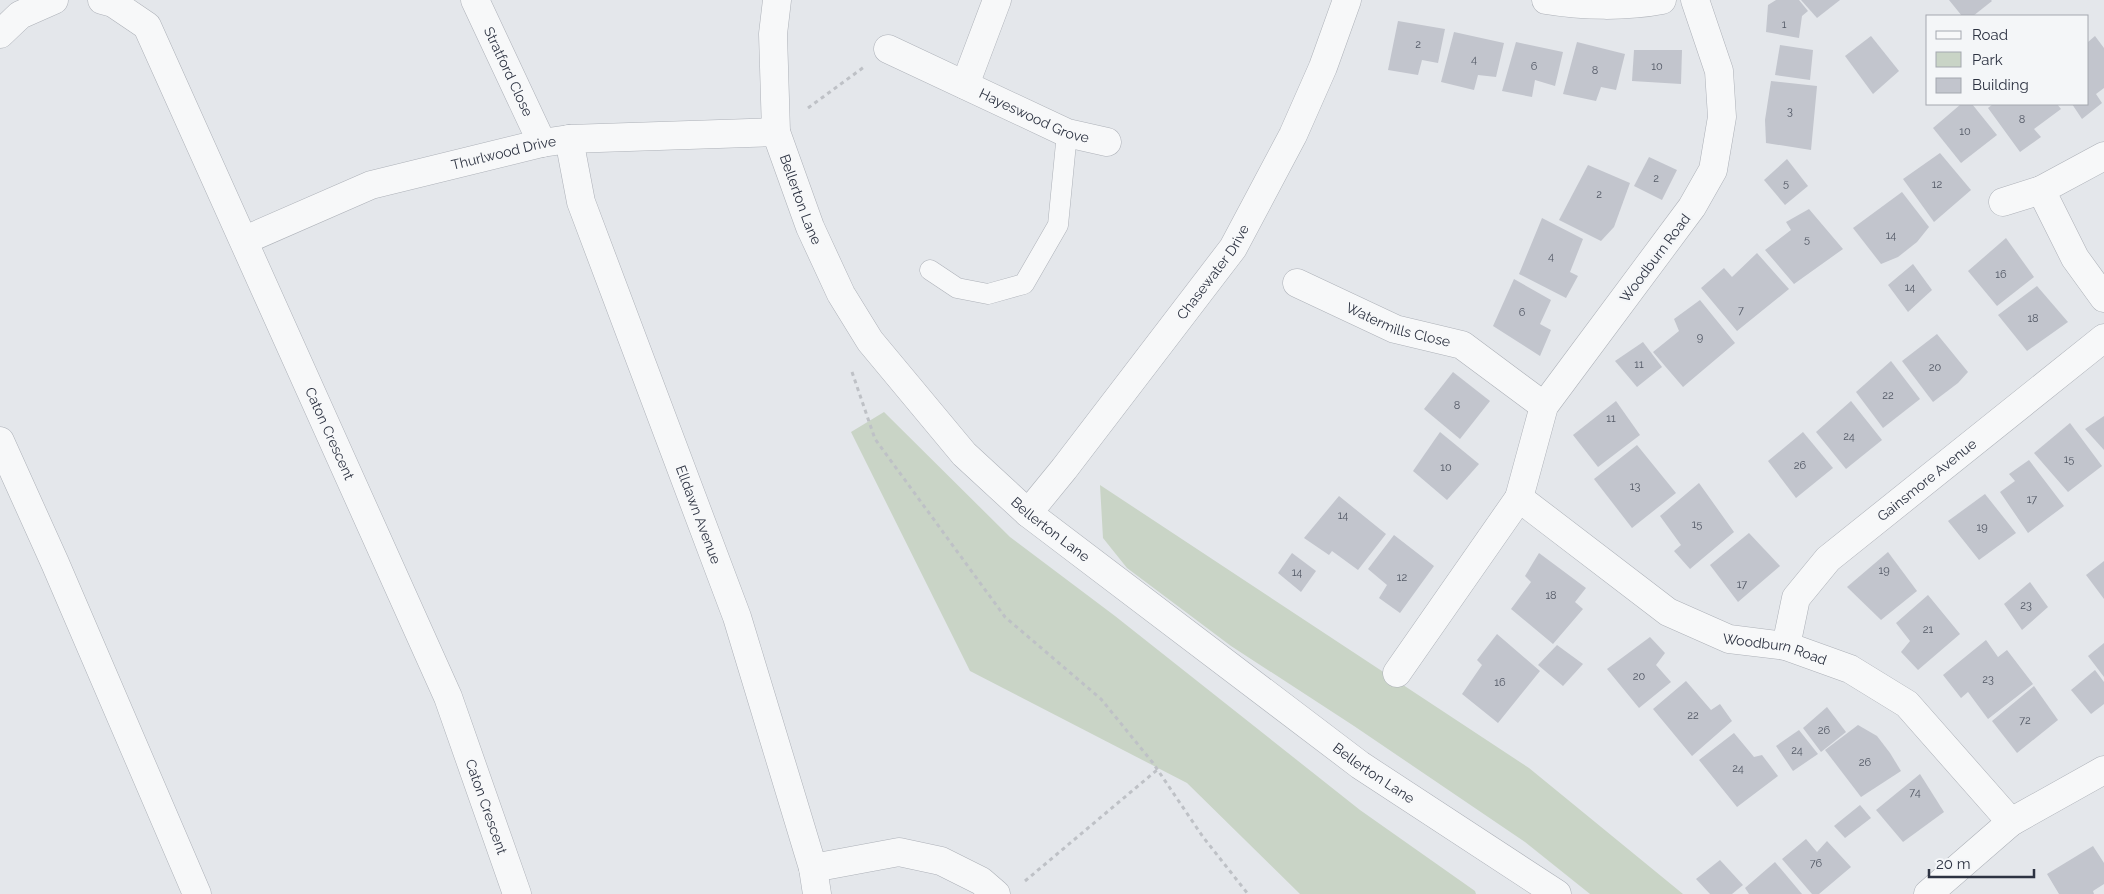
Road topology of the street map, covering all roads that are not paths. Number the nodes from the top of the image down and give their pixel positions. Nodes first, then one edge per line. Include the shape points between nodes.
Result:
1 (54, 0) edge
2 (102, 0) edge
3 (475, 0) edge
4 (777, 0) edge
5 (997, 0) edge
6 (1347, 0) edge
7 (1546, 0) edge
8 (1662, 0) edge
9 (1695, 0) edge
10 (0, 34) edge
11 (888, 49) road end
12 (965, 85) junction
13 (776, 132) junction
14 (1068, 133) junction
15 (569, 139) junction
16 (1107, 142) dead end
17 (542, 143) junction
18 (2104, 156) edge
19 (2041, 190) junction
20 (2003, 202) dead end
21 (245, 240) junction
22 (930, 270) dead end
23 (1297, 283) dead end
24 (2104, 298) edge
25 (2104, 338) edge
26 (1544, 406) junction
27 (0, 441) edge
28 (1518, 498) junction
29 (1028, 513) junction
30 (1786, 646) junction
31 (1397, 673) dead end
32 (2104, 770) edge
33 (2011, 822) junction
34 (813, 868) junction
35 (196, 894) edge
36 (517, 894) edge
37 (817, 894) edge
38 (996, 894) edge
39 (1557, 894) edge
40 (1928, 894) edge

1 - 10 street via 20,16
2 - 21 street, Caton Crescent via 113,3 147,26
3 - 17 street, Stratford Close
4 - 13 street, Bellerton Lane via 773,34
5 - 12 street, Hayeswood Grove
6 - 29 street, Chasewater Drive via 1323,67 1293,135 1233,248
7 - 8 street via 1571,4
9 - 26 street, Woodburn Road via 1718,71 1722,117 1713,170 1692,207
11 - 12 street, Hayeswood Grove
12 - 14 street, Hayeswood Grove
13 - 15 street, Thurlwood Drive
13 - 29 street, Bellerton Lane via 810,227 841,294 870,341 964,454
14 - 16 street, Hayeswood Grove
14 - 22 lane via 1058,225 1024,284 988,294 957,288
15 - 17 street, Thurlwood Drive
15 - 34 street, Elldawn Avenue via 581,202 737,617
17 - 21 street, Thurlwood Drive via 370,185
18 - 19 street
19 - 20 street
19 - 24 street via 2075,258
21 - 36 street, Caton Crescent via 448,697
23 - 26 street, Watermills Close via 1395,329 1462,345
25 - 30 street, Gainsmore Avenue via 1828,559 1796,598
26 - 28 street, Woodburn Road
27 - 35 street
28 - 30 street, Woodburn Road via 1668,612 1729,639
28 - 31 street, Woodburn Road
29 - 39 street, Bellerton Lane via 1360,765
30 - 33 street, Woodburn Road via 1850,669 1907,704
32 - 33 street
33 - 40 street
34 - 37 street, Elldawn Avenue
34 - 38 street via 899,852 940,861 980,881

